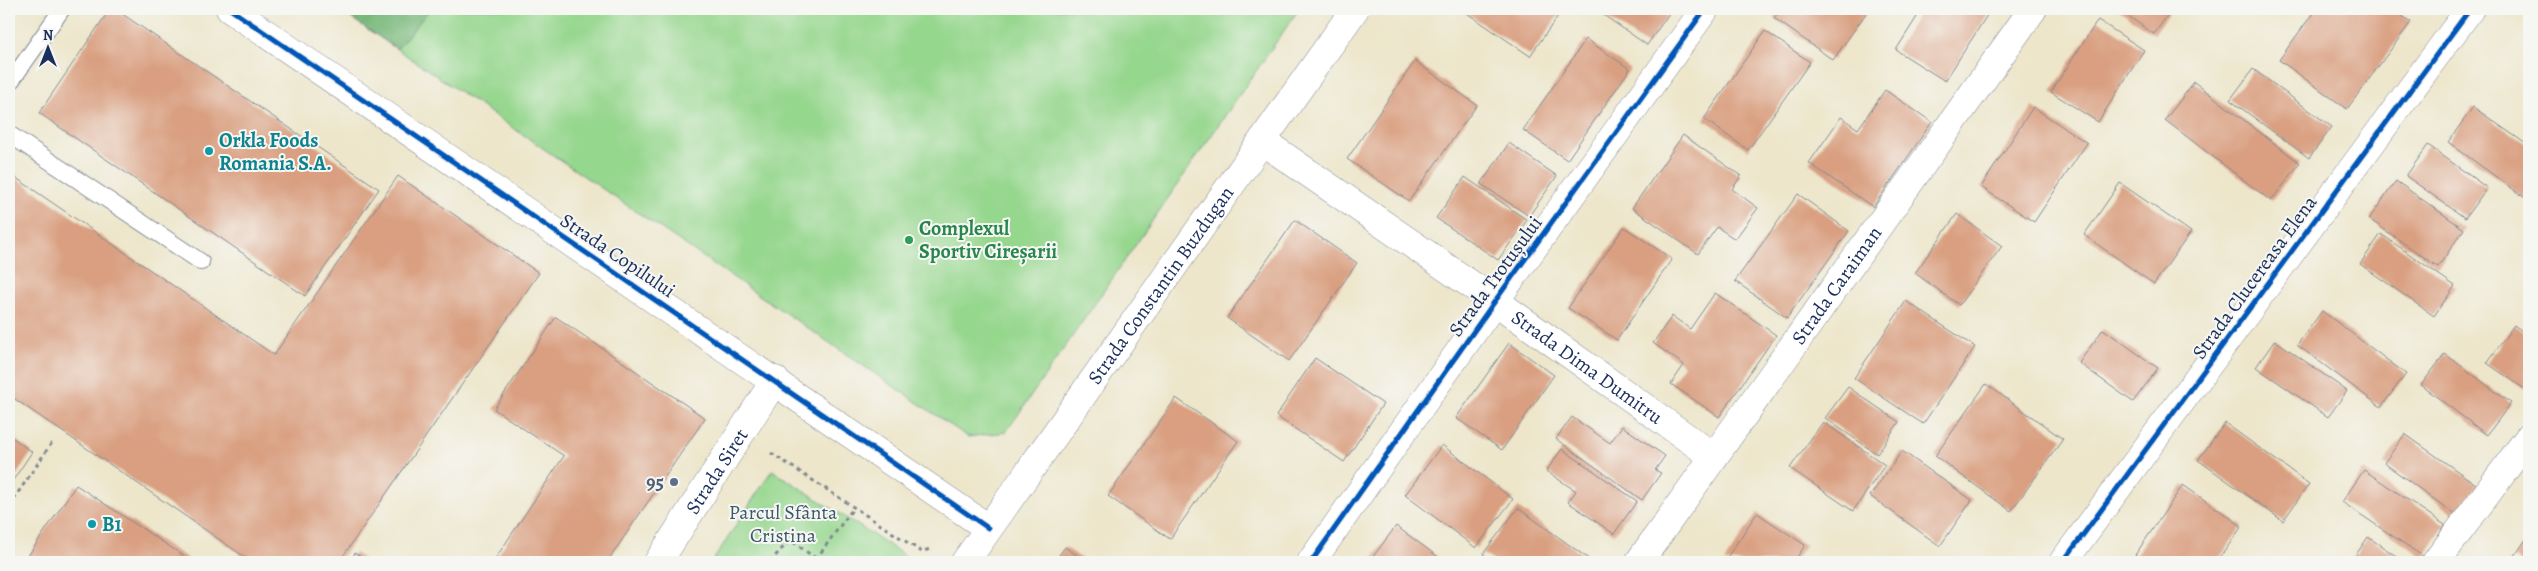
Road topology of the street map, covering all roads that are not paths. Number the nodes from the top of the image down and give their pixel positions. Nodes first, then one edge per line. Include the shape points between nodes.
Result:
1 (62, 9) edge
2 (230, 9) edge
3 (1355, 9) edge
4 (1705, 9) edge
5 (2033, 9) edge
6 (2470, 9) edge
7 (9, 84) edge
8 (9, 134) edge
9 (1262, 141) junction
10 (201, 262) dead end
11 (1495, 301) junction
12 (775, 380) junction
13 (2529, 436) edge
14 (1714, 457) junction
15 (988, 528) junction
16 (658, 562) edge
17 (965, 562) edge
18 (1311, 562) edge
19 (1639, 562) edge
20 (2063, 562) edge
21 (2436, 562) edge

1 - 7 lane
2 - 12 street, Strada Copilului
3 - 9 street, Strada Constantin Buzdugan
4 - 11 street, Strada Trotușului
5 - 14 street, Strada Caraiman
6 - 20 street, Strada Clucereasa Elena
8 - 10 lane
9 - 11 street, Strada Dima Dumitru
9 - 15 street, Strada Constantin Buzdugan
11 - 14 street, Strada Dima Dumitru
11 - 18 street, Strada Trotușului
12 - 15 street, Strada Copilului
12 - 16 street, Strada Siret
13 - 21 street
14 - 19 street, Strada Caraiman
15 - 17 street, Strada Constantin Buzdugan

